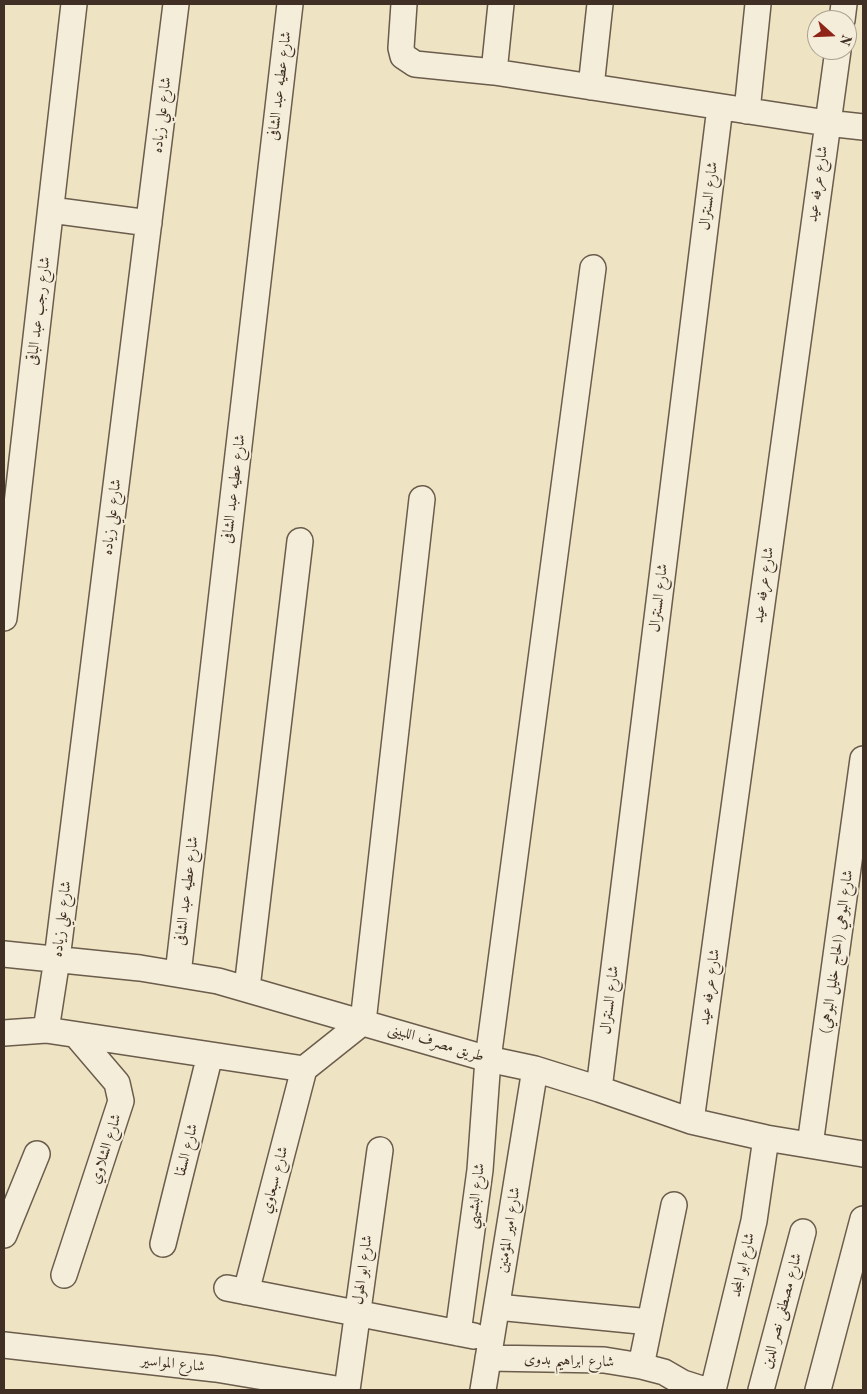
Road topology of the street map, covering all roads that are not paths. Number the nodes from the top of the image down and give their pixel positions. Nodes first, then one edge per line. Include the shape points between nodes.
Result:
1 (74, 4) edge
2 (176, 4) edge
3 (290, 4) edge
4 (404, 4) edge
5 (501, 4) edge
6 (600, 4) edge
7 (758, 4) edge
8 (836, 60) edge
9 (494, 72) junction
10 (591, 87) junction
11 (720, 107) junction
12 (747, 111) junction
13 (827, 123) junction
14 (863, 127) edge
15 (51, 210) junction
16 (149, 223) junction
17 (593, 268) dead end
18 (422, 499) dead end
19 (300, 541) dead end
20 (4, 618) edge
21 (863, 759) edge
22 (4, 954) edge
23 (57, 959) junction
24 (178, 974) junction
25 (247, 988) junction
26 (363, 1022) junction
27 (46, 1030) junction
28 (4, 1033) edge
29 (76, 1035) junction
30 (210, 1056) junction
31 (488, 1059) junction
32 (304, 1069) junction
33 (534, 1069) junction
34 (598, 1089) junction
35 (691, 1120) junction
36 (766, 1138) junction
37 (810, 1145) junction
38 (380, 1150) dead end
39 (37, 1154) dead end
40 (863, 1154) edge
41 (674, 1205) dead end
42 (863, 1219) edge
43 (803, 1232) dead end
44 (4, 1235) edge
45 (163, 1244) dead end
46 (64, 1275) dead end
47 (236, 1290) joint
48 (497, 1306) junction
49 (358, 1314) junction
50 (650, 1322) junction
51 (458, 1333) junction
52 (4, 1345) edge
53 (490, 1349) junction
54 (642, 1366) junction
55 (336, 1390) edge
56 (483, 1390) edge
57 (705, 1390) edge
58 (713, 1390) edge
59 (761, 1390) edge
60 (818, 1390) edge

1 - 15 street, شارع رجب عبد الباقى
2 - 16 street, شارع علي زياده
3 - 24 street, شارع عطيه عبد الشافى
4 - 9 street via 401,48 408,61
5 - 9 street
6 - 10 street
7 - 12 street
8 - 13 street, شارع عرفه عيد
9 - 10 street
10 - 11 street
11 - 12 street
11 - 34 street, شارع السنترال
12 - 13 street
13 - 14 street
13 - 35 street, شارع عرفه عيد
15 - 16 street
15 - 20 street, شارع رجب عبد الباقى
16 - 23 street, شارع علي زياده
17 - 31 street, شارع البشيهي
18 - 26 street
19 - 25 street
21 - 37 street, شارع البوهي (الحاج خليل البوهي)
22 - 23 street, طريق مصرف اللبينى
23 - 24 street, طريق مصرف اللبينى
23 - 27 street, شارع علي زياده
24 - 25 street, طريق مصرف اللبينى
25 - 26 street, طريق مصرف اللبينى
26 - 31 street, طريق مصرف اللبينى
26 - 32 street
27 - 28 street
27 - 29 street
29 - 30 street
29 - 46 street, شارع الشلاوي via 118,1082 121,1102
30 - 32 street
30 - 45 street, شارع السقا
31 - 33 street, طريق مصرف اللبينى
31 - 51 street, شارع البشيهي via 480,1170
32 - 47 street, شارع سبعاوي
33 - 34 street, طريق مصرف اللبينى
33 - 48 street, شارع امير المؤمنين
34 - 35 street, طريق مصرف اللبينى
35 - 36 street, طريق مصرف اللبينى
36 - 37 street, طريق مصرف اللبينى
36 - 58 street, شارع ابو المجد via 754,1221
37 - 40 street, طريق مصرف اللبينى
38 - 49 street, شارع ابو الهول
39 - 44 street
41 - 50 street
42 - 60 street
43 - 59 street, شارع مصطفى نصر الدين
47 - 49 street, شارع ابراهيم بدوى
48 - 50 street
48 - 53 street, شارع امير المؤمنين
49 - 51 street, شارع ابراهيم بدوى
49 - 55 street, شارع ابو الهول
50 - 54 street
51 - 53 street, شارع ابراهيم بدوى
52 - 55 street, شارع المواسير via 216,1369
53 - 54 street, شارع ابراهيم بدوى
53 - 56 street, شارع امير المؤمنين
54 - 57 street, شارع ابراهيم بدوى

